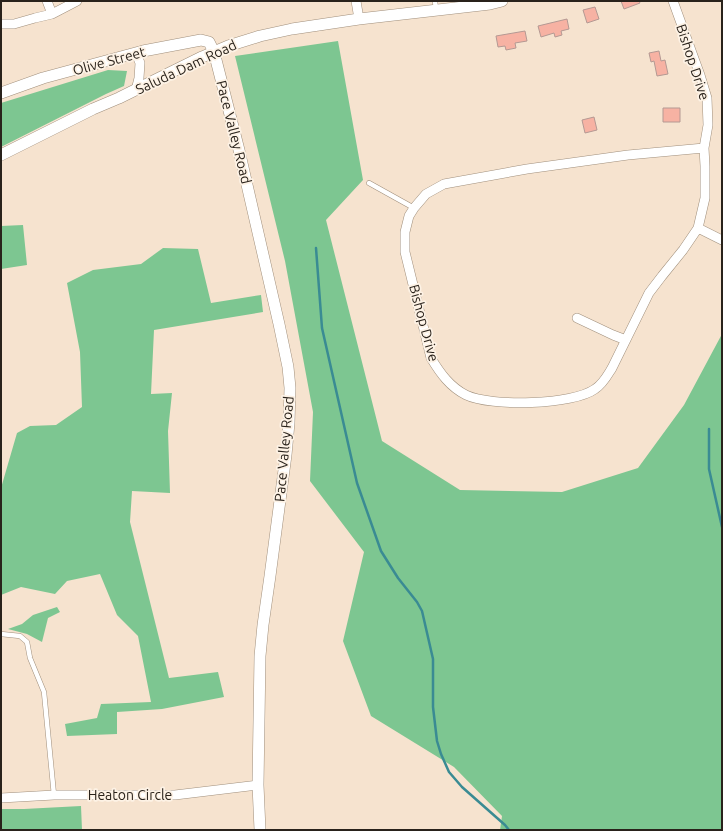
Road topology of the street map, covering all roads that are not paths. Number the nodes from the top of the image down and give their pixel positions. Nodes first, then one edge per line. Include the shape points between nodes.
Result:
1 (47, 1) edge
2 (77, 1) edge
3 (356, 1) edge
4 (502, 1) edge
5 (673, 1) edge
6 (454, 4) edge
7 (436, 5) edge
8 (52, 14) junction
9 (359, 19) junction
10 (1, 24) edge
11 (214, 52) junction
12 (136, 53) junction
13 (136, 90) junction
14 (1, 92) edge
15 (704, 148) junction
16 (1, 155) edge
17 (369, 183) dead end
18 (414, 208) junction
19 (698, 228) junction
20 (722, 240) edge
21 (577, 318) dead end
22 (626, 340) junction
23 (1, 634) edge
24 (258, 785) junction
25 (54, 795) junction
26 (1, 798) edge
27 (260, 830) edge

1 - 8 street
2 - 8 street
3 - 9 street
4 - 6 street, Saluda Dam Road
5 - 15 street, Bishop Drive via 707,98 708,125
6 - 7 street, Saluda Dam Road
7 - 9 street, Saluda Dam Road
8 - 10 street via 14,24
9 - 11 street, Saluda Dam Road via 260,36
11 - 12 street, Olive Street via 209,42 201,40
11 - 13 street, Saluda Dam Road
11 - 24 street, Pace Valley Road via 279,324 290,388 286,455 260,656
12 - 13 street via 140,63
12 - 14 street, Olive Street
13 - 16 street, Saluda Dam Road
15 - 18 street, Bishop Drive via 543,167 444,184 426,194
15 - 19 street, Bishop Drive via 705,198
17 - 18 lane
18 - 22 street, Bishop Drive via 405,232 405,252 431,358 439,373 461,392 488,401 506,402 560,400 580,396 602,385
19 - 20 street
19 - 22 street, Bishop Drive via 684,250 649,293
21 - 22 street
23 - 25 lane via 20,636 27,642 30,658 44,692
24 - 25 street, Heaton Circle via 175,795
24 - 27 street, Pace Valley Road
25 - 26 street, Heaton Circle

